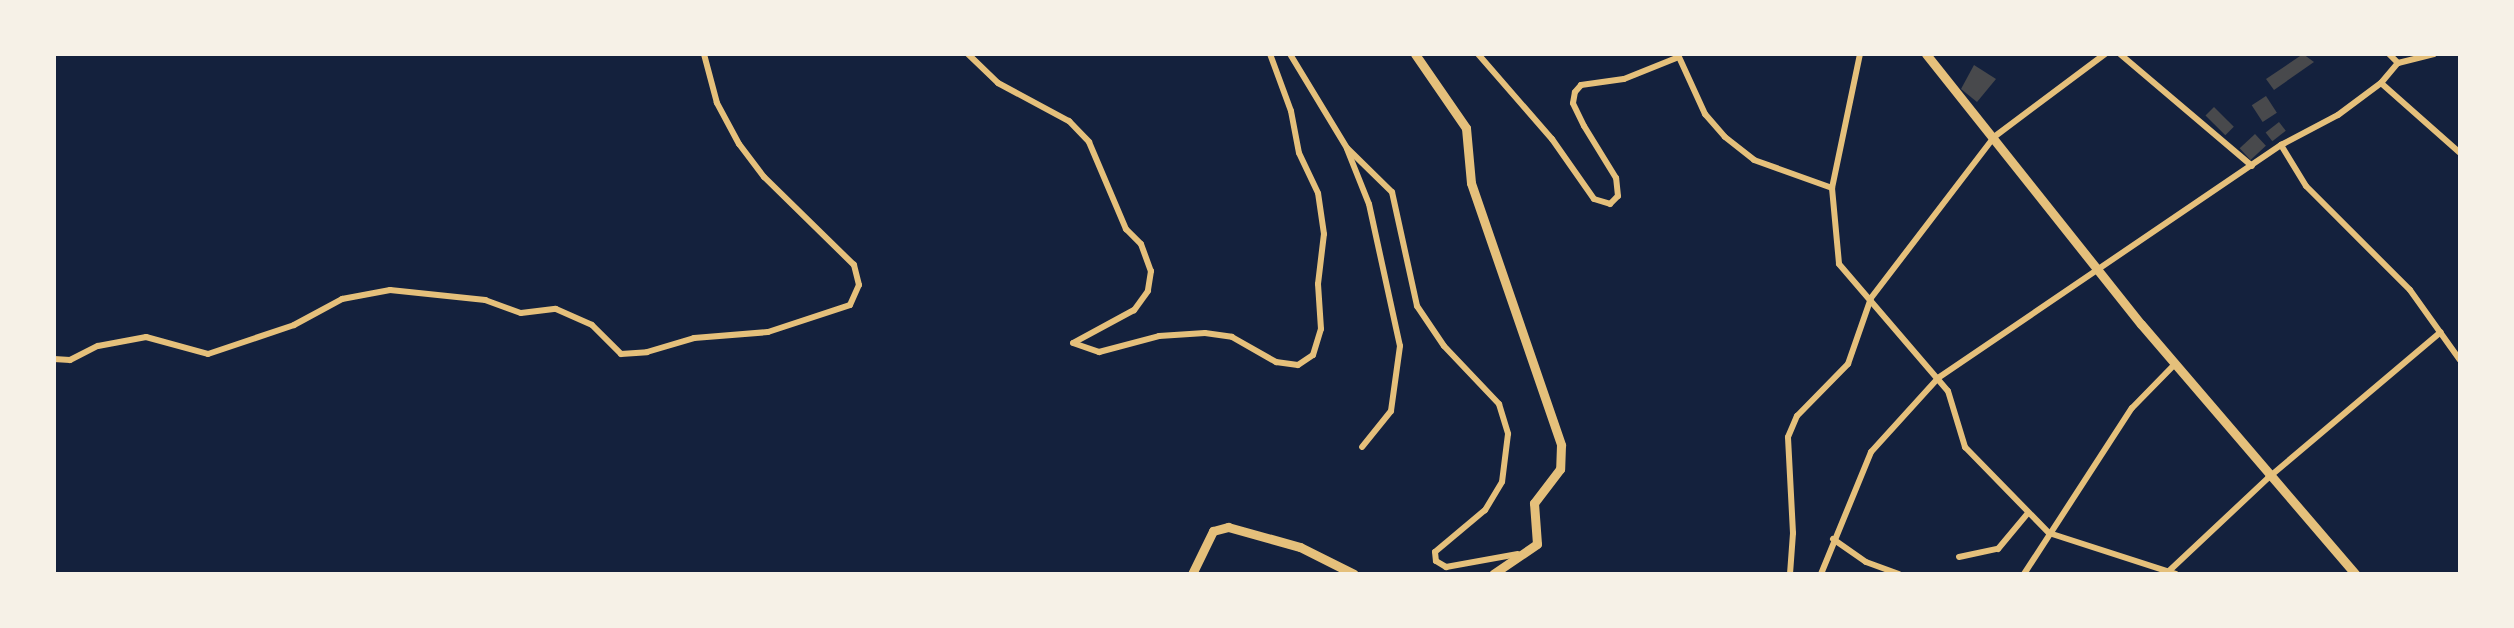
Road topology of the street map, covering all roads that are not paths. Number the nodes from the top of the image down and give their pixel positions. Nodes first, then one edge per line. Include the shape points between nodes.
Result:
1 (704, 54) edge
2 (968, 54) edge
3 (1270, 54) edge
4 (1290, 54) edge
5 (1415, 54) edge
6 (1478, 54) edge
7 (1860, 54) edge
8 (1926, 54) edge
9 (2105, 54) edge
10 (2120, 54) edge
11 (2389, 54) edge
12 (2434, 54) edge
13 (1680, 56) edge
14 (2398, 63) junction
15 (2381, 83) junction
16 (1994, 137) junction
17 (2281, 145) junction
18 (1347, 148) junction
19 (2459, 151) edge
20 (2252, 166) junction
21 (1832, 188) junction
22 (2100, 268) junction
23 (1871, 298) junction
24 (2441, 332) junction
25 (54, 359) edge
26 (2460, 360) edge
27 (2174, 365) junction
28 (1938, 378) junction
29 (1362, 447) dead end
30 (2268, 478) junction
31 (2028, 513) junction
32 (2049, 533) junction
33 (1833, 539) junction
34 (1518, 554) junction
35 (1959, 557) dead end
36 (2173, 573) edge
37 (1192, 574) edge
38 (1354, 574) edge
39 (1493, 574) edge
40 (1791, 574) edge
41 (1821, 574) edge
42 (1899, 574) edge
43 (2024, 574) edge
44 (2355, 574) edge

1 - 25 street via 717,103 739,144 764,177 854,265 859,285 850,305 768,332 694,338 621,354 592,325 556,309 521,313 485,300 390,290 342,299 294,325 208,354 146,337 98,346 70,360
2 - 3 street via 998,83 1069,121 1089,142 1126,229 1141,244 1151,271 1148,291 1134,310 1073,343 1099,352 1159,336 1205,333 1232,337 1276,362 1298,365 1313,355 1321,329 1318,284 1324,234 1318,193 1299,153 1291,111
4 - 18 street
5 - 34 main road via 1466,128 1471,183 1561,445 1560,469 1534,503 1537,544
6 - 13 street via 1552,139 1594,199 1610,204 1618,196 1616,178 1573,103 1575,92 1581,85 1624,79
7 - 21 street
8 - 16 main road
9 - 16 street
10 - 20 street
11 - 14 street
12 - 14 street
13 - 21 street via 1705,114 1725,137 1754,160
14 - 15 street
15 - 17 street
15 - 19 street
16 - 22 main road
16 - 23 street
17 - 20 street
17 - 24 street via 2306,186 2373,249
18 - 29 street via 1369,204 1400,346 1391,411
18 - 34 street via 1392,192 1417,306 1444,346 1499,404 1508,434 1502,482 1485,510 1435,552 1436,561 1446,567
20 - 22 street
21 - 23 street via 1839,264
22 - 27 main road
22 - 28 street
23 - 28 street
23 - 40 street via 1848,364 1797,416 1788,437
24 - 26 street
24 - 30 street
27 - 30 main road
27 - 32 street via 2132,408
28 - 31 street via 1948,391 1965,447
28 - 33 street via 1871,452
30 - 36 street
30 - 44 main road
31 - 32 street
31 - 35 street via 1998,549
32 - 36 street
32 - 43 street
33 - 41 street
33 - 42 street via 1866,562
34 - 39 main road
37 - 38 main road via 1213,531 1228,527 1300,547

